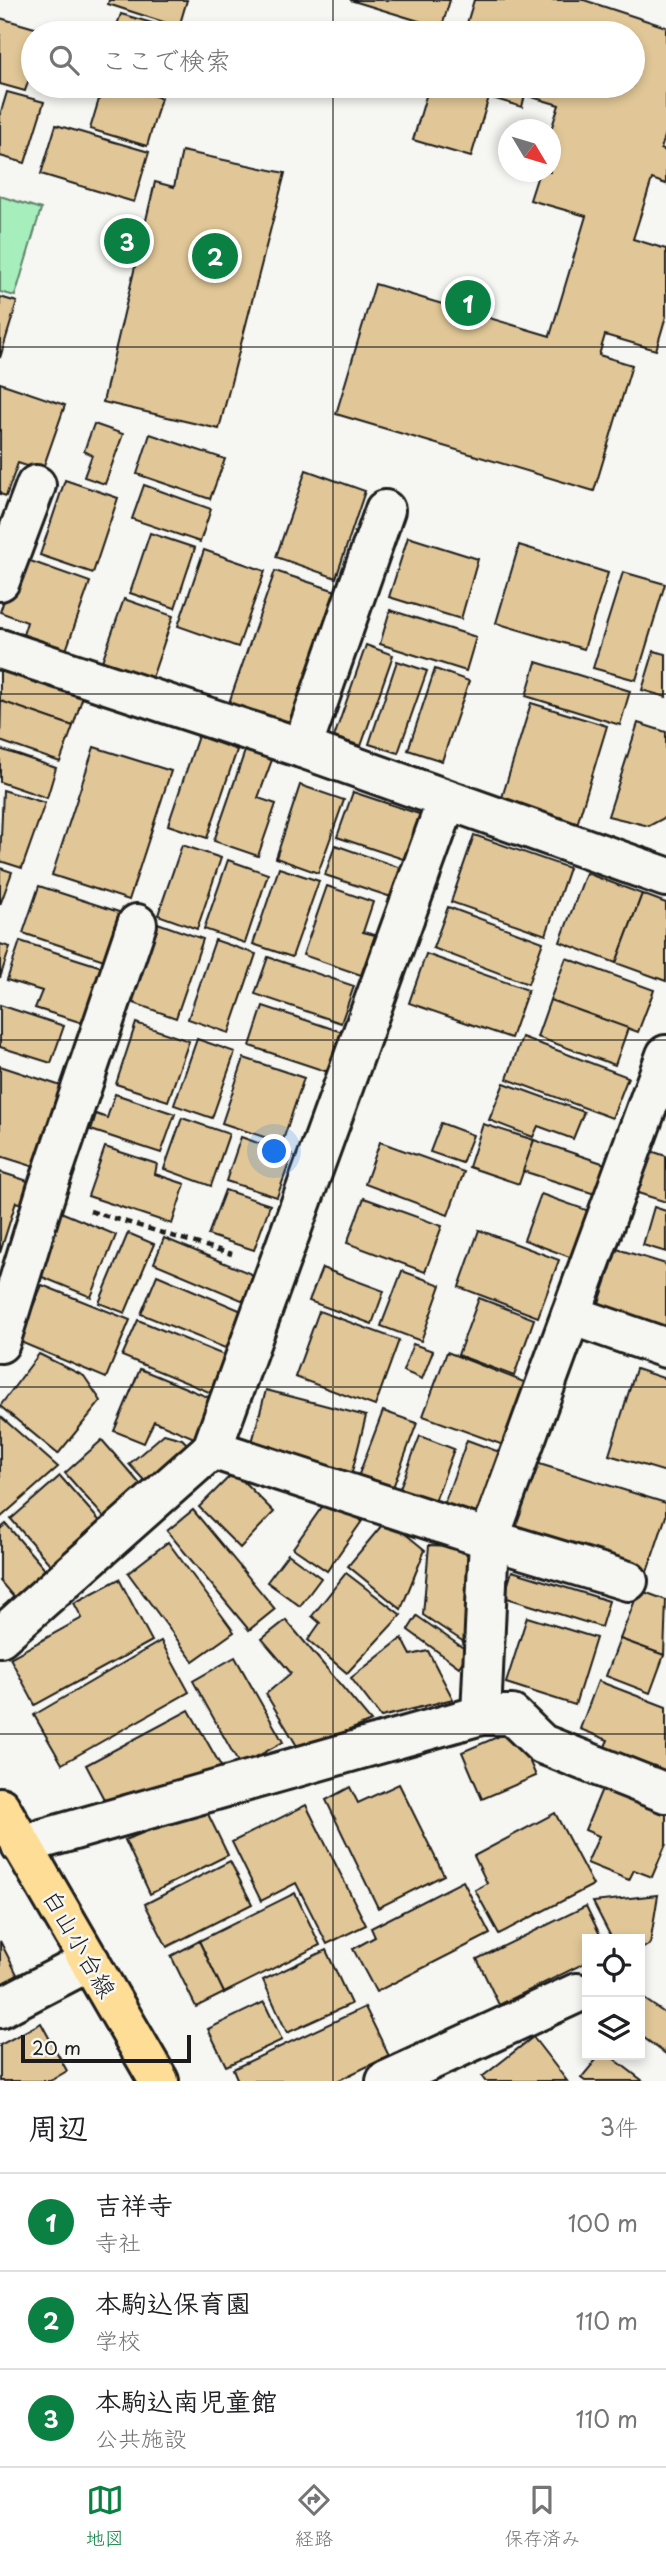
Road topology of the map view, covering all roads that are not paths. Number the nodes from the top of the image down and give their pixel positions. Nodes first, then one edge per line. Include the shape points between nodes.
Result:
1 (36, 485) dead end
2 (385, 510) dead end
3 (0, 581) edge
4 (0, 649) edge
5 (302, 748) junction
6 (447, 800) junction
7 (666, 877) edge
8 (136, 925) dead end
9 (666, 1055) edge
10 (571, 1315) junction
11 (0, 1343) edge
12 (666, 1348) edge
13 (212, 1449) junction
14 (489, 1539) junction
15 (628, 1581) dead end
16 (0, 1637) edge
17 (481, 1715) junction
18 (666, 1793) edge
19 (0, 1807) edge
20 (21, 1845) junction
21 (90, 1961) junction
22 (577, 1993) dead end
23 (0, 2008) edge
24 (159, 2081) edge
25 (386, 2081) edge

1 - 3 street
2 - 5 street
4 - 5 street
5 - 6 street
6 - 7 street
6 - 13 street
8 - 11 street
9 - 10 street
10 - 12 street
10 - 14 street
13 - 14 street
13 - 16 street
14 - 15 street
14 - 17 street
17 - 18 street via 512,1715 542,1744
17 - 20 street
19 - 20 main road, 白山小台線
20 - 21 main road, 白山小台線
21 - 23 street
21 - 24 main road, 白山小台線
22 - 25 street

